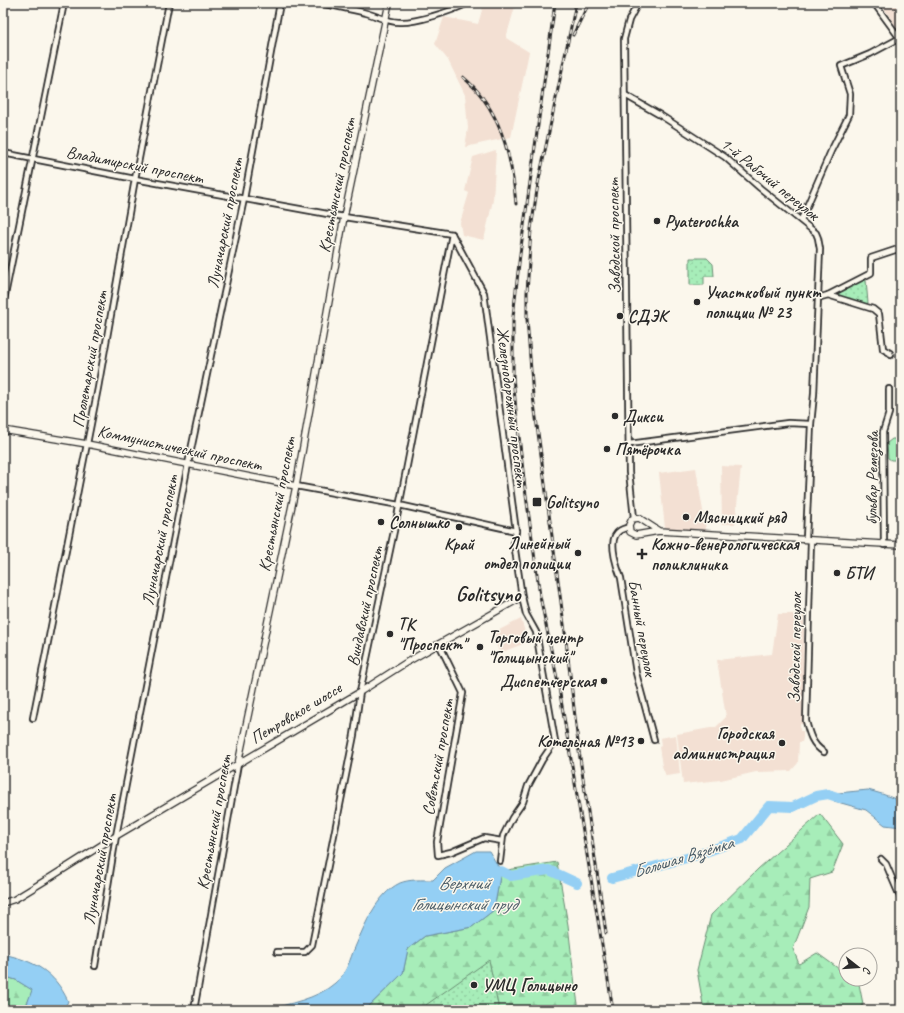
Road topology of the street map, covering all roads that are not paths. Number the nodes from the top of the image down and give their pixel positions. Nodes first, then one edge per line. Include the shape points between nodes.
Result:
1 (64, 3) edge
2 (169, 3) edge
3 (280, 3) edge
4 (318, 3) edge
5 (389, 3) edge
6 (468, 3) edge
7 (638, 3) edge
8 (874, 3) edge
9 (386, 20) junction
10 (900, 39) edge
11 (625, 95) junction
12 (3, 153) edge
13 (33, 158) junction
14 (135, 179) junction
15 (244, 199) junction
16 (344, 218) junction
17 (801, 220) junction
18 (452, 234) junction
19 (901, 248) edge
20 (828, 295) junction
21 (818, 298) junction
22 (3, 304) edge
23 (891, 355) dead end
24 (889, 389) dead end
25 (811, 424) junction
26 (3, 430) edge
27 (87, 444) junction
28 (629, 444) junction
29 (188, 464) junction
30 (296, 486) junction
31 (399, 505) junction
32 (634, 518) junction
33 (645, 522) junction
34 (628, 527) junction
35 (516, 531) junction
36 (659, 531) junction
37 (642, 534) junction
38 (809, 540) junction
39 (884, 545) junction
40 (901, 545) edge
41 (522, 597) junction
42 (439, 644) junction
43 (360, 692) junction
44 (33, 718) dead end
45 (654, 740) dead end
46 (824, 752) dead end
47 (238, 764) junction
48 (116, 836) junction
49 (502, 841) junction
50 (881, 859) dead end
51 (500, 861) dead end
52 (901, 898) edge
53 (3, 903) edge
54 (277, 952) dead end
55 (95, 966) dead end
56 (194, 1010) edge

1 - 13 street
2 - 14 street, Пролетарский проспект
3 - 15 street, Луначарский проспект
4 - 9 street
5 - 9 street, Крестьянский проспект
6 - 9 street via 443,13 405,22
7 - 11 street, Заводской проспект via 629,20 624,39
8 - 10 street
9 - 16 street, Крестьянский проспект
10 - 17 street via 841,66 850,94 849,115
11 - 17 street, 1-й Рабочий переулок via 725,157
11 - 28 street, Заводской проспект
12 - 13 street, Владимирский проспект
13 - 14 street, Владимирский проспект
13 - 22 street
14 - 15 street, Владимирский проспект
14 - 27 street, Пролетарский проспект
15 - 16 street, Владимирский проспект
15 - 29 street, Луначарский проспект
16 - 18 street, Владимирский проспект
16 - 30 street, Крестьянский проспект
17 - 21 street, 1-й Рабочий переулок via 818,238
18 - 31 street, Виндавский проспект
18 - 35 street, Железнодорожный проспект via 484,293
19 - 20 street via 871,258 871,273
20 - 21 street
20 - 23 street via 873,309 879,314 883,349
21 - 25 street, 1-й Рабочий переулок
24 - 39 street, бульвар Ремезова via 889,413 883,432
25 - 28 street via 788,423
25 - 38 street, 1-й Рабочий переулок
26 - 27 street, Коммунистический проспект
27 - 29 street, Коммунистический проспект
27 - 44 street, Пролетарский проспект
28 - 32 street, Заводской проспект
29 - 30 street, Коммунистический проспект
29 - 48 street, Луначарский проспект
30 - 31 street, Коммунистический проспект
30 - 47 street, Крестьянский проспект
31 - 35 street, Коммунистический проспект
31 - 43 street, Виндавский проспект
32 - 33 street
32 - 34 street
33 - 36 street
33 - 37 street via 646,529
34 - 37 street via 633,534
34 - 45 street, Банный переулок via 620,530 615,536 616,563 621,578 636,673
35 - 41 street, Железнодорожный проспект via 514,543
36 - 37 street
36 - 38 street
38 - 39 street
38 - 46 street, Заводской переулок via 806,721 810,738
39 - 40 street
41 - 42 street, Петровское шоссе
41 - 49 street, Железнодорожный проспект via 526,614 536,632 555,741 528,786 523,802 512,818
42 - 43 street, Петровское шоссе
42 - 49 street, Советский проспект via 463,693 437,842 438,855 484,838
43 - 47 street, Петровское шоссе
43 - 54 street, Виндавский проспект via 354,735 312,945 306,952
47 - 48 street, Петровское шоссе
47 - 56 street, Крестьянский проспект
48 - 53 street, Петровское шоссе via 15,899
48 - 55 street, Луначарский проспект
49 - 51 street, Железнодорожный проспект
50 - 52 street via 886,864

